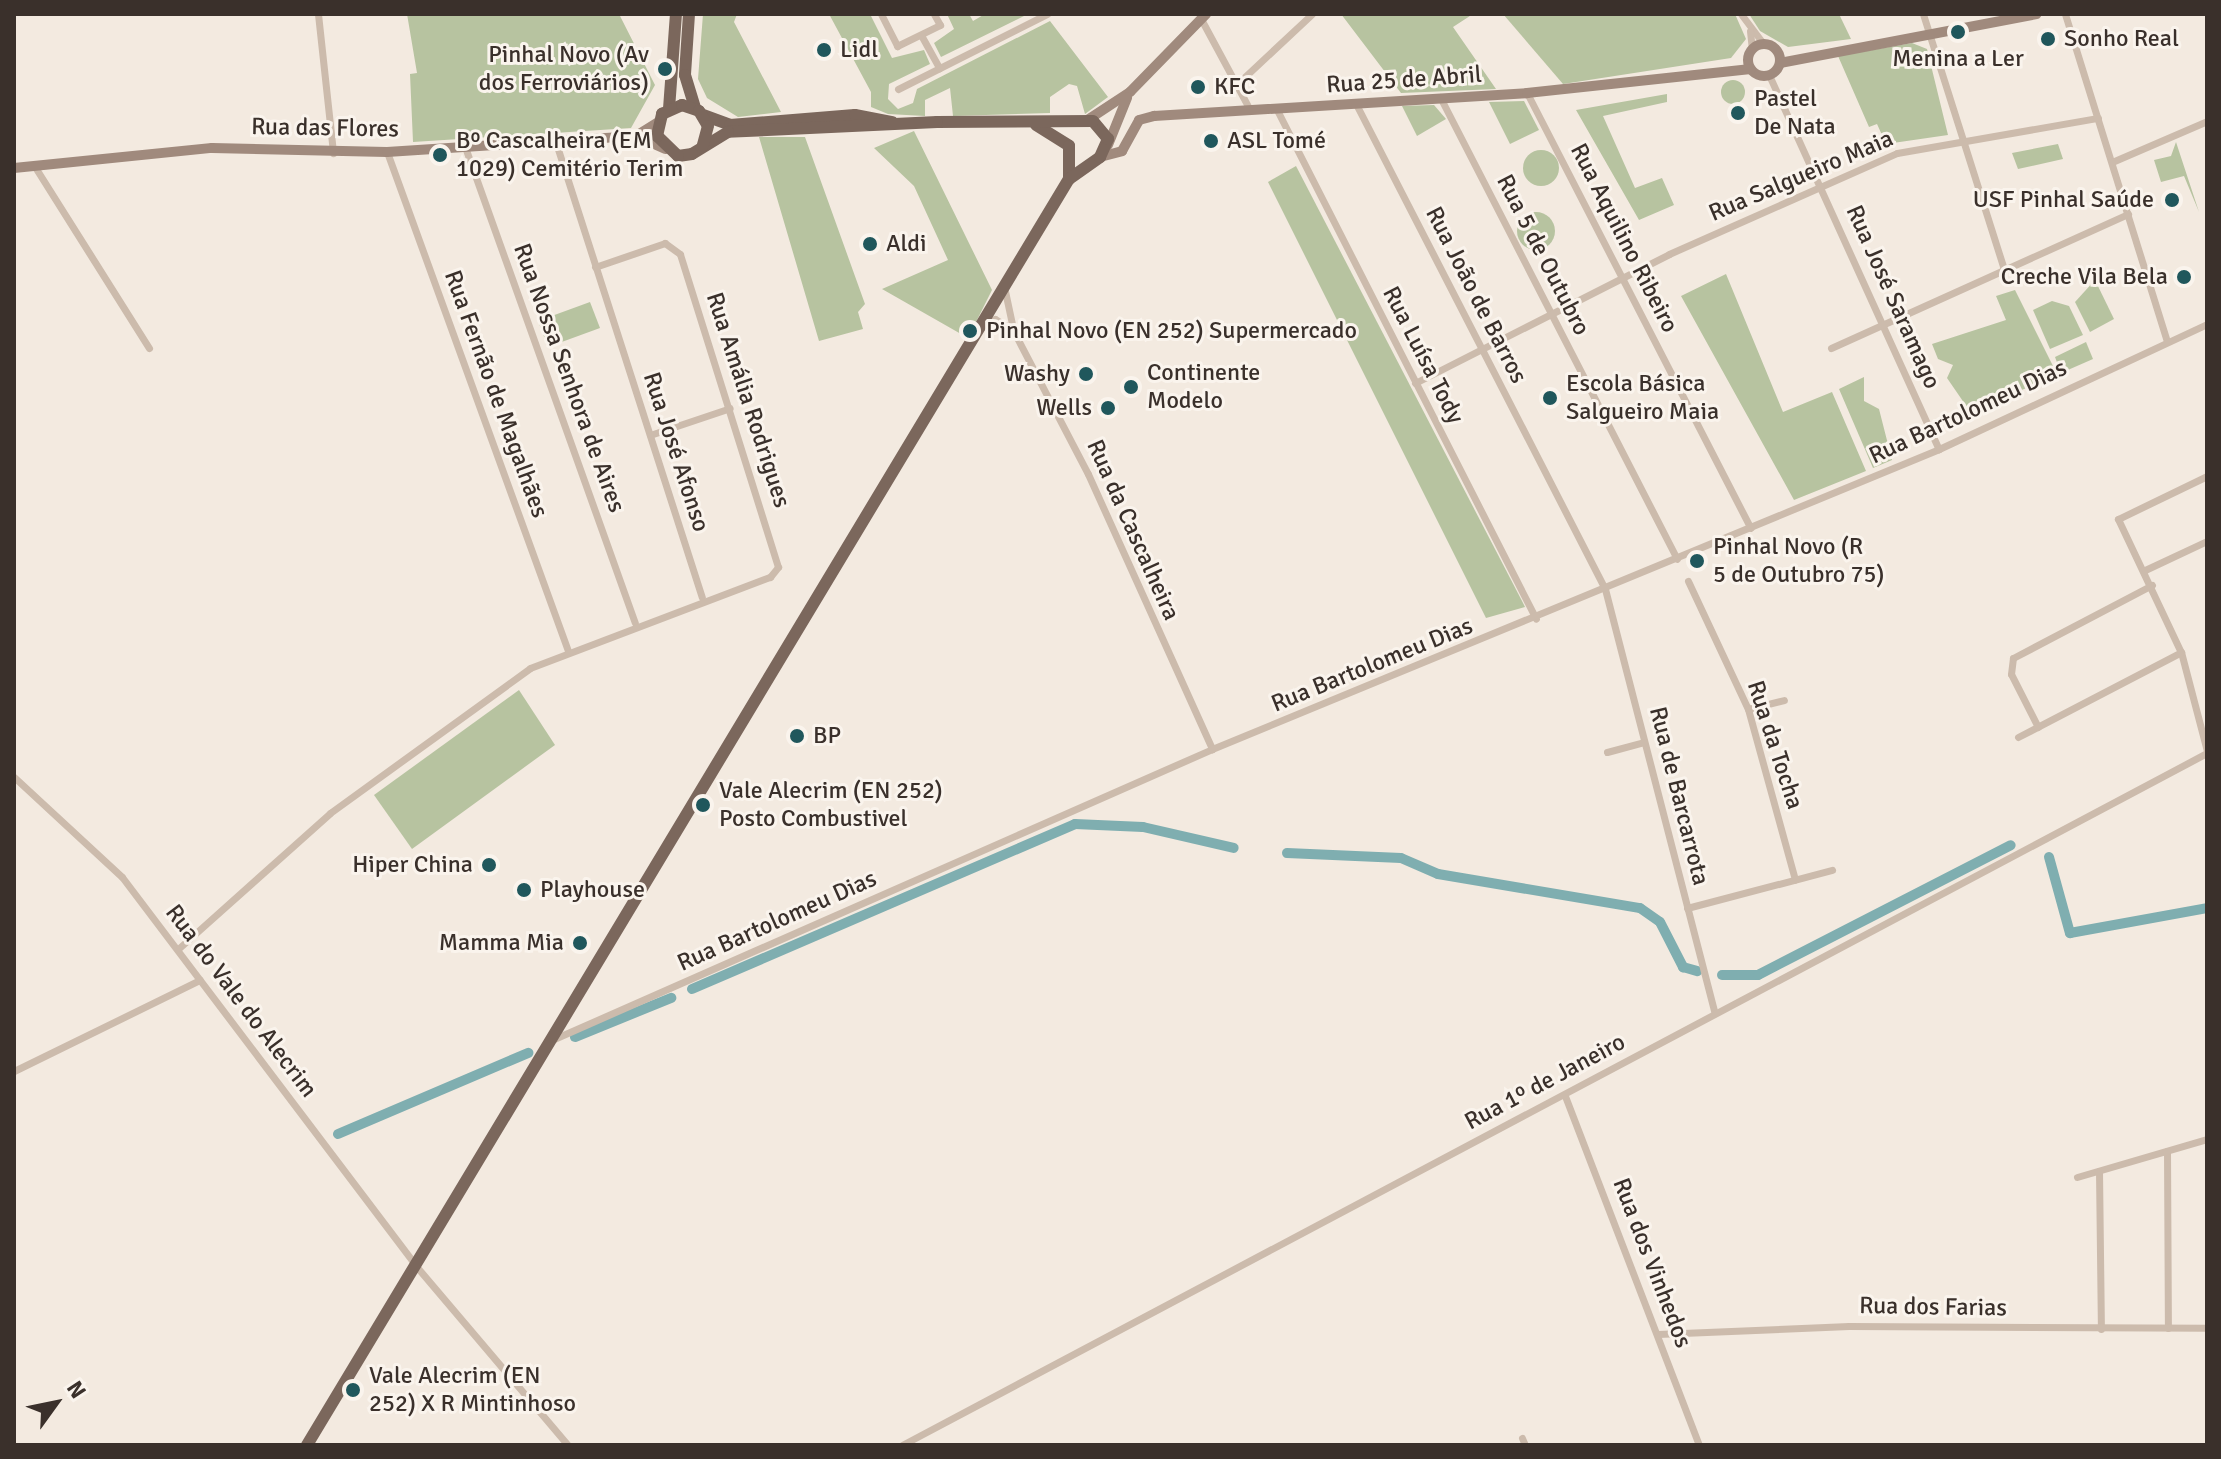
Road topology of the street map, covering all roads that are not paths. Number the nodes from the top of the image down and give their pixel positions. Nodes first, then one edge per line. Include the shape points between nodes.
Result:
1 (318, 14) edge
2 (676, 14) edge
3 (689, 14) edge
4 (881, 14) edge
5 (934, 14) edge
6 (1047, 14) edge
7 (1312, 14) edge
8 (1741, 14) edge
9 (1923, 14) edge
10 (2036, 14) edge
11 (2065, 14) edge
12 (1204, 17) edge
13 (1749, 29) junction
14 (1928, 33) junction
15 (921, 35) junction
16 (1763, 43) junction
17 (1779, 57) junction
18 (1750, 58) junction
19 (939, 68) junction
20 (1769, 75) junction
21 (1236, 85) junction
22 (898, 89) dead end
23 (1130, 92) junction
24 (1527, 93) junction
25 (1440, 97) junction
26 (1356, 104) junction
27 (1276, 108) junction
28 (669, 109) junction
29 (1250, 110) junction
30 (699, 111) junction
31 (2098, 118) junction
32 (2207, 121) edge
33 (658, 122) junction
34 (1084, 122) junction
35 (1033, 123) junction
36 (899, 124) junction
37 (636, 136) junction
38 (556, 143) junction
39 (1964, 143) junction
40 (703, 145) junction
41 (1108, 145) junction
42 (465, 147) junction
43 (1070, 148) junction
44 (665, 149) junction
45 (387, 152) junction
46 (333, 153) junction
47 (1097, 159) junction
48 (2112, 162) junction
49 (35, 167) junction
50 (14, 168) edge
51 (1069, 179) junction
52 (1822, 186) junction
53 (2128, 214) junction
54 (595, 267) junction
55 (2004, 270) junction
56 (1622, 280) junction
57 (1007, 283) junction
58 (1552, 316) junction
59 (2207, 324) edge
60 (982, 325) junction
61 (1883, 325) junction
62 (1013, 330) junction
63 (2167, 342) junction
64 (149, 348) dead end
65 (1831, 348) dead end
66 (1482, 351) junction
67 (1415, 383) junction
68 (730, 408) junction
69 (650, 435) junction
70 (1939, 449) junction
71 (2207, 476) edge
72 (1751, 528) junction
73 (2207, 541) edge
74 (1677, 559) junction
75 (2145, 570) junction
76 (1688, 581) dead end
77 (2152, 585) junction
78 (1605, 589) junction
79 (702, 597) junction
80 (1536, 619) junction
81 (635, 623) junction
82 (568, 651) junction
83 (2181, 652) junction
84 (1784, 700) dead end
85 (1748, 709) junction
86 (2038, 727) junction
87 (2018, 737) dead end
88 (1644, 742) junction
89 (1212, 749) junction
90 (1607, 752) dead end
91 (2207, 752) edge
92 (14, 777) edge
93 (1832, 870) dead end
94 (1795, 880) junction
95 (1687, 908) junction
96 (178, 949) junction
97 (200, 980) junction
98 (1715, 1013) junction
99 (551, 1040) junction
100 (14, 1071) edge
101 (1565, 1096) junction
102 (2207, 1139) edge
103 (2167, 1151) junction
104 (2099, 1171) junction
105 (2077, 1177) dead end
106 (416, 1266) junction
107 (2168, 1328) junction
108 (2207, 1328) edge
109 (2101, 1329) junction
110 (1658, 1334) junction
111 (307, 1445) edge
112 (568, 1445) edge
113 (902, 1445) edge
114 (1699, 1445) edge

1 - 46 street
2 - 28 main road
3 - 30 main road via 685,75
4 - 15 street via 897,46
5 - 15 street via 940,25
6 - 19 street
7 - 21 street
8 - 13 street
9 - 14 street
10 - 14 street
11 - 31 street
12 - 21 street
12 - 23 street
13 - 16 street
13 - 18 street
14 - 17 street
14 - 39 street
15 - 19 street
16 - 17 street
16 - 18 street, Rua 25 de Abril
17 - 20 street
18 - 20 street
18 - 24 street, Rua 25 de Abril via 1730,68
19 - 22 street
20 - 52 street, Rua José Saramago
21 - 29 street
23 - 34 street
23 - 41 street
24 - 25 street, Rua 25 de Abril
24 - 56 street, Rua Aquilino Ribeiro
25 - 26 street, Rua 25 de Abril
25 - 58 street, Rua 5 de Outubro
26 - 27 street, Rua 25 de Abril
26 - 66 street, Rua João de Barros
27 - 29 street, Rua 25 de Abril
27 - 67 street, Rua Luísa Tody
28 - 30 main road
28 - 33 main road
29 - 47 street, Rua 25 de Abril via 1146,117 1122,151
30 - 36 main road via 733,125 855,115
30 - 40 main road
31 - 39 street, Rua Salgueiro Maia
31 - 48 street
32 - 48 street
33 - 37 street
33 - 44 main road
34 - 35 main road
34 - 41 main road via 1103,128
34 - 43 main road
35 - 36 main road
35 - 43 main road
36 - 40 main road via 728,132
37 - 38 street, Rua das Flores
37 - 44 street
38 - 42 street, Rua das Flores
38 - 54 street, Rua José Afonso
39 - 52 street, Rua Salgueiro Maia via 1897,153
39 - 55 street
40 - 44 main road via 685,156
41 - 47 main road
42 - 45 street, Rua das Flores
42 - 81 street, Rua Nossa Senhora de Aires
43 - 47 main road
43 - 51 main road
45 - 46 street, Rua das Flores
45 - 82 street, Rua Fernão de Magalhães
46 - 49 street, Rua das Flores via 185,149
47 - 51 main road
48 - 53 street
49 - 50 street, Rua das Flores
49 - 64 street
51 - 57 main road
52 - 56 street, Rua Salgueiro Maia
52 - 61 street, Rua José Saramago
53 - 55 street
53 - 63 street
54 - 68 street, Rua Amália Rodrigues via 665,243 675,247
54 - 69 street, Rua José Afonso
55 - 61 street
56 - 58 street, Rua Salgueiro Maia
56 - 72 street, Rua Aquilino Ribeiro
57 - 60 main road
57 - 62 street, Rua da Cascalheira via 1004,304
58 - 66 street, Rua Salgueiro Maia
58 - 74 street, Rua 5 de Outubro
59 - 63 street, Rua Bartolomeu Dias
60 - 62 street via 995,319
60 - 99 main road
61 - 65 street
61 - 70 street, Rua José Saramago
62 - 89 street, Rua da Cascalheira via 1088,474
63 - 70 street, Rua Bartolomeu Dias
66 - 67 street, Rua Salgueiro Maia
66 - 78 street, Rua João de Barros
67 - 80 street, Rua Luísa Tody
68 - 69 street
68 - 79 street, Rua Amália Rodrigues via 778,567 770,577
69 - 79 street, Rua José Afonso
70 - 72 street, Rua Bartolomeu Dias
71 - 75 street via 2118,519
72 - 74 street, Rua Bartolomeu Dias
73 - 75 street
74 - 78 street, Rua Bartolomeu Dias
75 - 77 street
76 - 85 street, Rua da Tocha
77 - 83 street
77 - 86 street via 2013,658 2012,678
78 - 80 street, Rua Bartolomeu Dias
78 - 88 street, Rua de Barcarrota
79 - 81 street
80 - 89 street, Rua Bartolomeu Dias
81 - 82 street
82 - 96 street via 530,668 330,813
83 - 86 street
83 - 91 street
84 - 85 street
85 - 94 street, Rua da Tocha
86 - 87 street
88 - 90 street
88 - 95 street, Rua de Barcarrota
89 - 99 street, Rua Bartolomeu Dias
91 - 98 street, Rua 1º de Janeiro
92 - 96 street, Rua do Vale do Alecrim via 122,877
93 - 94 street
94 - 95 street
95 - 98 street, Rua de Barcarrota
96 - 97 street, Rua do Vale do Alecrim
97 - 100 street
97 - 106 street, Rua do Vale do Alecrim
98 - 101 street, Rua 1º de Janeiro
99 - 106 main road
101 - 110 street, Rua dos Vinhedos
101 - 113 street, Rua 1º de Janeiro
102 - 103 street
103 - 104 street
103 - 107 street
104 - 105 street
104 - 109 street
106 - 111 main road
106 - 112 street, Rua do Vale do Alecrim
107 - 108 street, Rua dos Farias
107 - 109 street, Rua dos Farias
109 - 110 street, Rua dos Farias via 1849,1326
110 - 114 street, Rua dos Vinhedos

